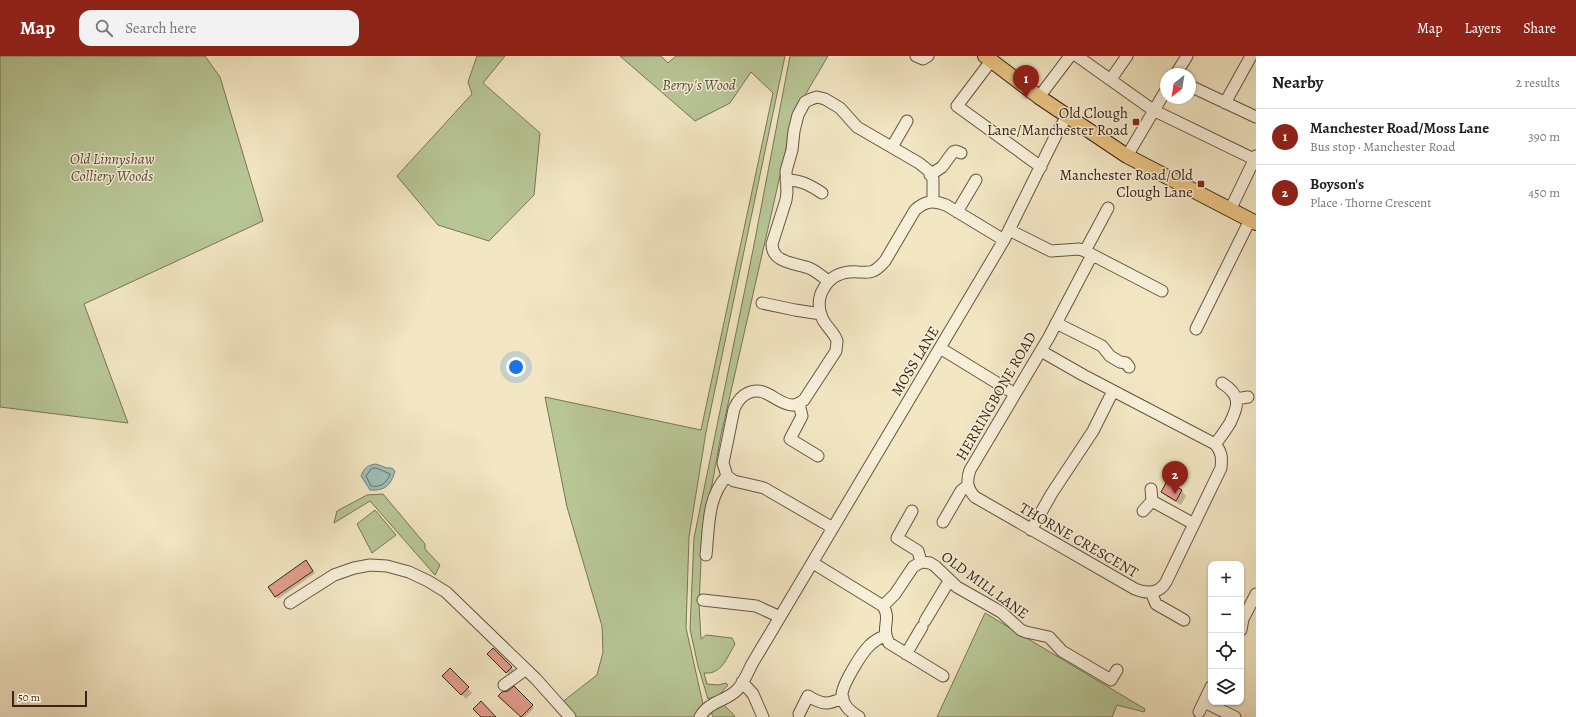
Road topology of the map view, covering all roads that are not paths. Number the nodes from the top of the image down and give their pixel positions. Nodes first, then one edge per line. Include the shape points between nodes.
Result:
1 (916, 56) edge
2 (928, 56) edge
3 (1070, 56) edge
4 (1077, 56) edge
5 (1127, 56) edge
6 (1186, 56) edge
7 (1251, 56) edge
8 (988, 58) edge
9 (1179, 68) edge
10 (1111, 80) junction
11 (1196, 89) edge
12 (1039, 97) junction
13 (1160, 100) edge
14 (1225, 103) junction
15 (1154, 110) junction
16 (1067, 116) junction
17 (1256, 117) edge
18 (907, 121) dead end
19 (892, 148) junction
20 (961, 153) dead end
21 (1127, 156) junction
22 (1255, 159) edge
23 (1041, 166) junction
24 (930, 175) junction
25 (786, 180) junction
26 (976, 180) dead end
27 (822, 193) dead end
28 (933, 202) junction
29 (1108, 208) dead end
30 (1230, 210) junction
31 (957, 212) junction
32 (1253, 221) edge
33 (1007, 235) junction
34 (1089, 253) junction
35 (828, 281) junction
36 (1162, 291) dead end
37 (762, 303) dead end
38 (820, 314) junction
39 (1056, 323) junction
40 (1196, 329) dead end
41 (940, 348) junction
42 (1041, 351) junction
43 (1129, 367) dead end
44 (1222, 383) dead end
45 (1113, 391) junction
46 (1015, 394) junction
47 (1248, 398) dead end
48 (1236, 399) junction
49 (799, 404) junction
50 (1215, 444) junction
51 (818, 456) dead end
52 (727, 476) junction
53 (967, 486) junction
54 (1151, 489) dead end
55 (1152, 501) junction
56 (912, 511) dead end
57 (1143, 511) dead end
58 (943, 522) dead end
59 (1194, 524) junction
60 (833, 528) junction
61 (1031, 530) junction
62 (706, 555) dead end
63 (921, 562) junction
64 (812, 563) junction
65 (949, 580) junction
66 (1151, 592) junction
67 (1256, 594) edge
68 (703, 600) dead end
69 (290, 603) dead end
70 (883, 606) junction
71 (780, 617) junction
72 (1244, 619) edge
73 (1184, 620) dead end
74 (885, 636) junction
75 (906, 654) junction
76 (525, 670) junction
77 (1117, 670) dead end
78 (935, 676) dead end
79 (742, 682) junction
80 (504, 685) dead end
81 (1208, 694) edge
82 (843, 698) junction
83 (799, 714) dead end
84 (570, 717) edge
85 (700, 717) edge
86 (763, 717) edge
87 (858, 717) edge
88 (1235, 717) edge

1 - 2 street via 923,59
3 - 12 street
4 - 10 street
5 - 10 street
6 - 9 street
7 - 14 street
8 - 12 main road
8 - 23 street via 957,106
10 - 15 street
11 - 14 street
12 - 16 main road
13 - 15 street
14 - 17 street
15 - 21 street
15 - 22 street
16 - 21 main road
16 - 23 street, MOSS LANE
18 - 19 street
19 - 24 street via 919,163
19 - 25 street via 857,127 840,108 817,97 802,106 798,115
20 - 24 street via 953,152 942,167
21 - 30 main road
22 - 30 street
23 - 33 street, MOSS LANE
24 - 28 street
25 - 27 street via 797,180
25 - 35 street via 786,200 772,244 774,253 783,260 816,272
26 - 31 street
28 - 31 street via 946,205
28 - 35 street via 922,204 915,210 879,268 871,272 849,271
29 - 34 street, HERRINGBONE ROAD
30 - 32 main road
31 - 33 street
32 - 40 street
33 - 34 street via 1051,252 1079,249
33 - 41 street, MOSS LANE
34 - 36 street via 1127,279
34 - 39 street, HERRINGBONE ROAD
35 - 38 street via 819,302
37 - 38 street
38 - 49 street via 837,342 836,350 808,395
39 - 42 street, HERRINGBONE ROAD
39 - 43 street, HERRINGBONE ROAD via 1102,346 1107,354
41 - 46 street
41 - 60 street, MOSS LANE
42 - 45 street
42 - 46 street, HERRINGBONE ROAD
44 - 48 street via 1230,388
45 - 50 street
45 - 61 street via 1092,432
46 - 53 street, HERRINGBONE ROAD via 970,470
47 - 48 street
48 - 50 street via 1236,410 1223,436
49 - 51 street via 802,416 790,439
49 - 52 street via 787,404 762,391 751,392 741,398 734,409 723,464
50 - 59 street, THORNE CRESCENT via 1222,456 1221,468
52 - 60 street via 734,481 764,488
52 - 62 street via 712,500
53 - 58 street via 961,491
53 - 61 street, THORNE CRESCENT via 975,497
54 - 55 street
55 - 57 street
55 - 59 street
56 - 63 street via 897,538 918,551
59 - 66 street, THORNE CRESCENT via 1163,586 1160,590
60 - 64 street, MOSS LANE
61 - 66 street, THORNE CRESCENT via 1135,590
63 - 65 street, OLD MILL LANE via 935,566
63 - 70 street, OLD MILL LANE via 909,571 895,594
64 - 70 street
64 - 71 street, MOSS LANE
65 - 75 street
65 - 77 street, OLD MILL LANE via 1001,612 1021,630 1049,638 1062,651 1111,680
66 - 73 street via 1156,604
67 - 72 street
68 - 71 street via 756,606
69 - 76 street via 334,575 354,568 387,566 409,572 446,592
70 - 74 street via 887,615
71 - 79 street, MOSS LANE
74 - 75 street via 888,643
74 - 82 street via 864,652 844,686
75 - 78 street
76 - 80 street
76 - 84 street
79 - 85 street, MOSS LANE via 733,693 707,707
79 - 86 street via 753,694
81 - 88 street via 1202,707
82 - 83 street via 824,704 808,696
82 - 87 street via 850,712

